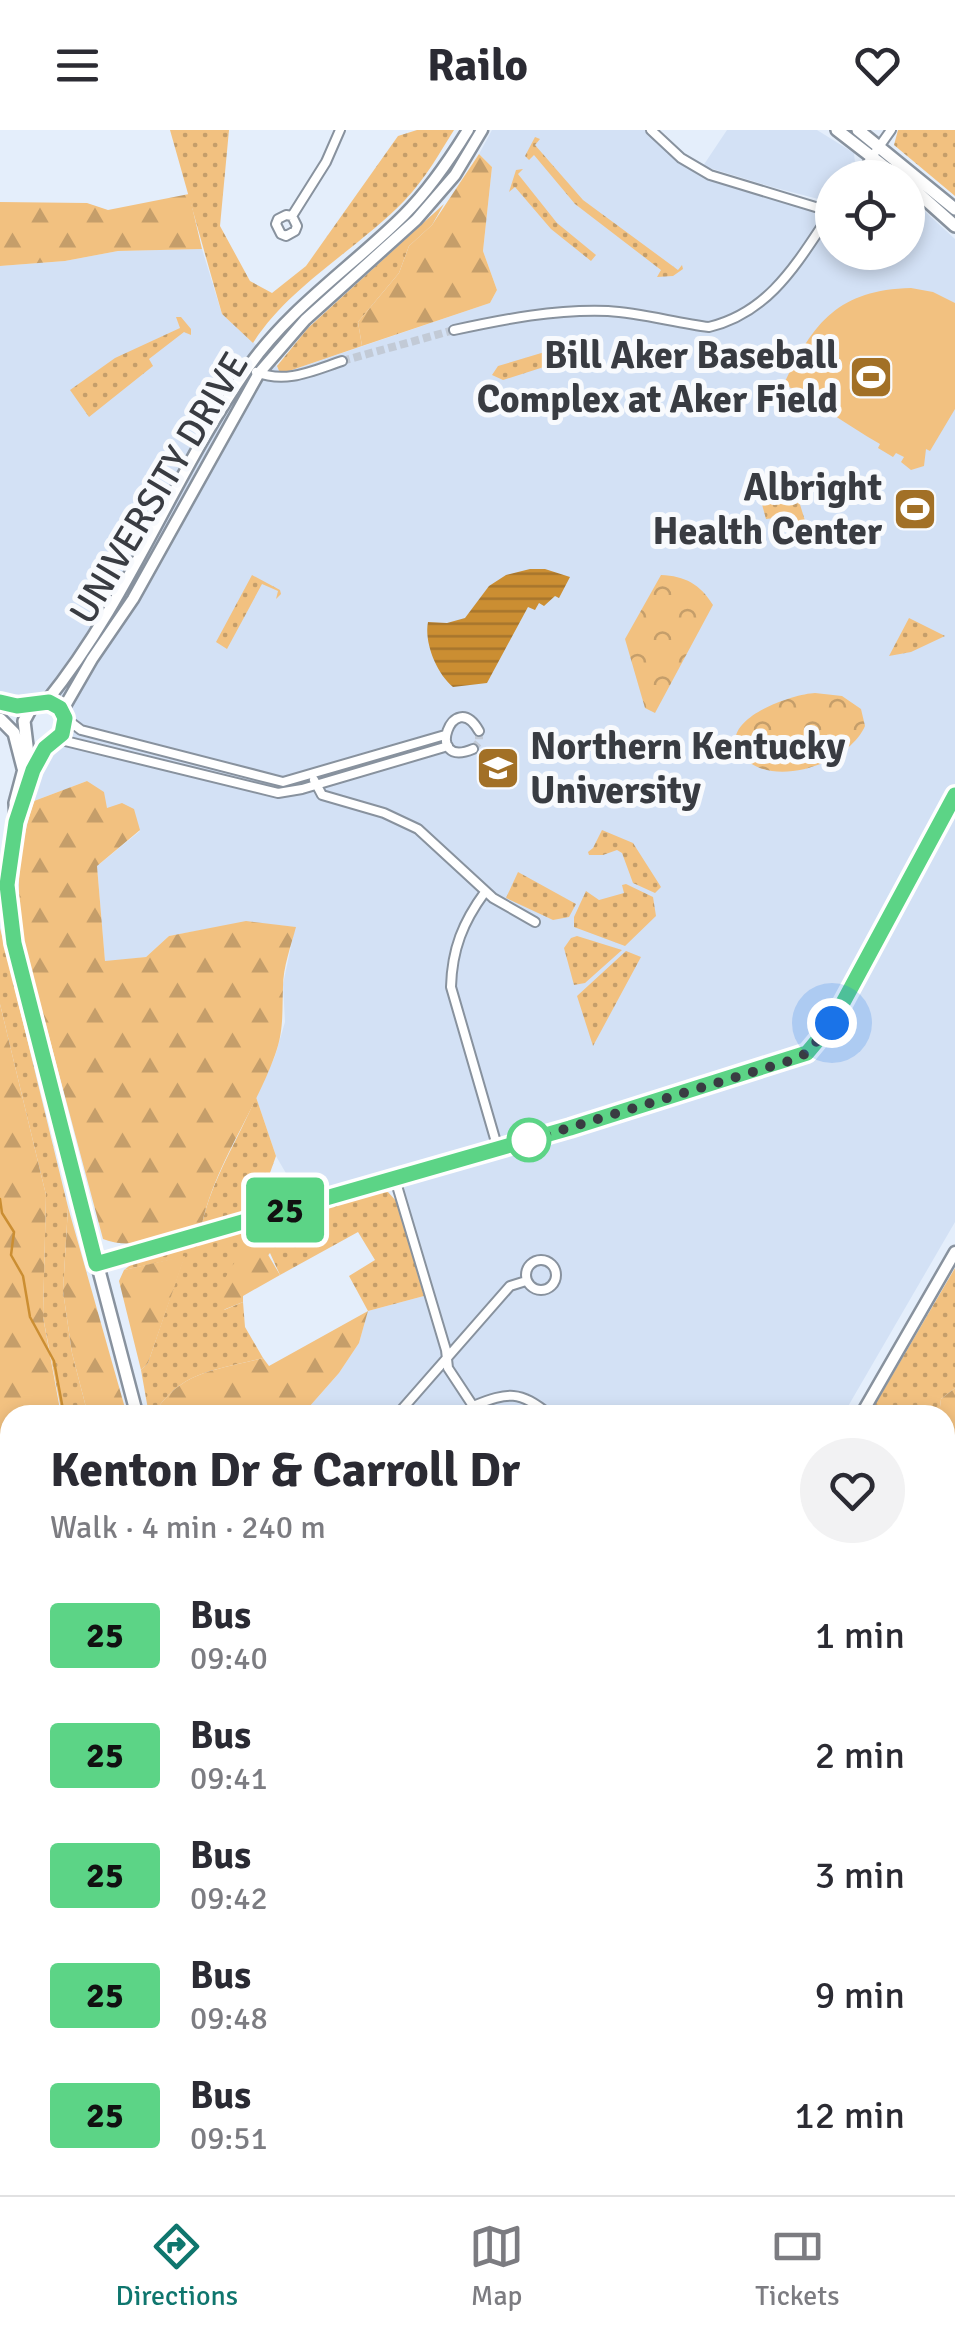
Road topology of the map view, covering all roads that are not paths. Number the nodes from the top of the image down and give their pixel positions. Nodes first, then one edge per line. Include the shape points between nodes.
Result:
1 (340, 130) edge
2 (468, 130) edge
3 (482, 130) edge
4 (650, 130) edge
5 (837, 130) edge
6 (858, 130) edge
7 (891, 130) edge
8 (877, 151) junction
9 (870, 160) edge
10 (884, 160) edge
11 (925, 199) edge
12 (815, 206) edge
13 (955, 208) edge
14 (292, 216) dead end
15 (955, 226) edge
16 (815, 234) edge
17 (454, 330) tunnel mouth
18 (342, 361) tunnel mouth
19 (253, 370) junction
20 (0, 702) edge
21 (46, 702) junction
22 (32, 706) junction
23 (63, 714) junction
24 (0, 716) edge
25 (25, 728) junction
26 (479, 732) dead end
27 (445, 735) junction
28 (54, 740) junction
29 (448, 746) junction
30 (473, 750) dead end
31 (24, 772) junction
32 (315, 780) junction
33 (955, 795) edge
34 (16, 822) junction
35 (486, 892) junction
36 (536, 922) dead end
37 (498, 1149) junction
38 (395, 1179) junction
39 (955, 1252) edge
40 (96, 1264) junction
41 (526, 1281) junction
42 (448, 1356) junction
43 (134, 1405) edge
44 (406, 1405) edge
45 (472, 1405) edge
46 (485, 1405) edge
47 (537, 1405) edge
48 (867, 1405) edge

1 - 14 street
2 - 19 street, UNIVERSITY DRIVE via 418,201 297,311
3 - 19 street, UNIVERSITY DRIVE via 416,220
4 - 12 street via 695,168
5 - 8 main road
6 - 8 main road
7 - 8 street
8 - 9 street
8 - 10 main road
8 - 13 main road
11 - 15 main road
16 - 17 street via 771,294 748,314 709,328 613,312 564,312
18 - 19 street via 275,379
19 - 21 street, UNIVERSITY DRIVE via 123,590
19 - 23 street, UNIVERSITY DRIVE via 133,599
20 - 22 main road
21 - 22 main road
21 - 23 main road
22 - 25 main road, UNIVERSITY DRIVE
23 - 28 main road, UNIVERSITY DRIVE via 64,729
23 - 32 street via 81,730 264,780
24 - 25 main road
24 - 31 main road via 14,732
25 - 28 main road via 37,741
25 - 31 main road, UNIVERSITY DRIVE
26 - 27 street via 462,718
27 - 29 street
27 - 32 street
28 - 32 street via 262,790
28 - 34 main road, UNIVERSITY DRIVE via 33,770
29 - 30 street
29 - 32 street
31 - 34 main road, UNIVERSITY DRIVE
32 - 35 street via 322,795 418,829
33 - 37 street via 832,1023 807,1053
34 - 40 main road, UNIVERSITY DRIVE via 7,885 14,943
35 - 36 street
35 - 37 street via 461,930 451,987
37 - 38 street
38 - 40 street
38 - 42 street
39 - 48 street
40 - 43 main road, UNIVERSITY DRIVE
41 - 41 street via 547,1289 554,1268 534,1261
41 - 42 street via 510,1286
42 - 44 street
42 - 45 street via 448,1368
46 - 47 street via 517,1394

